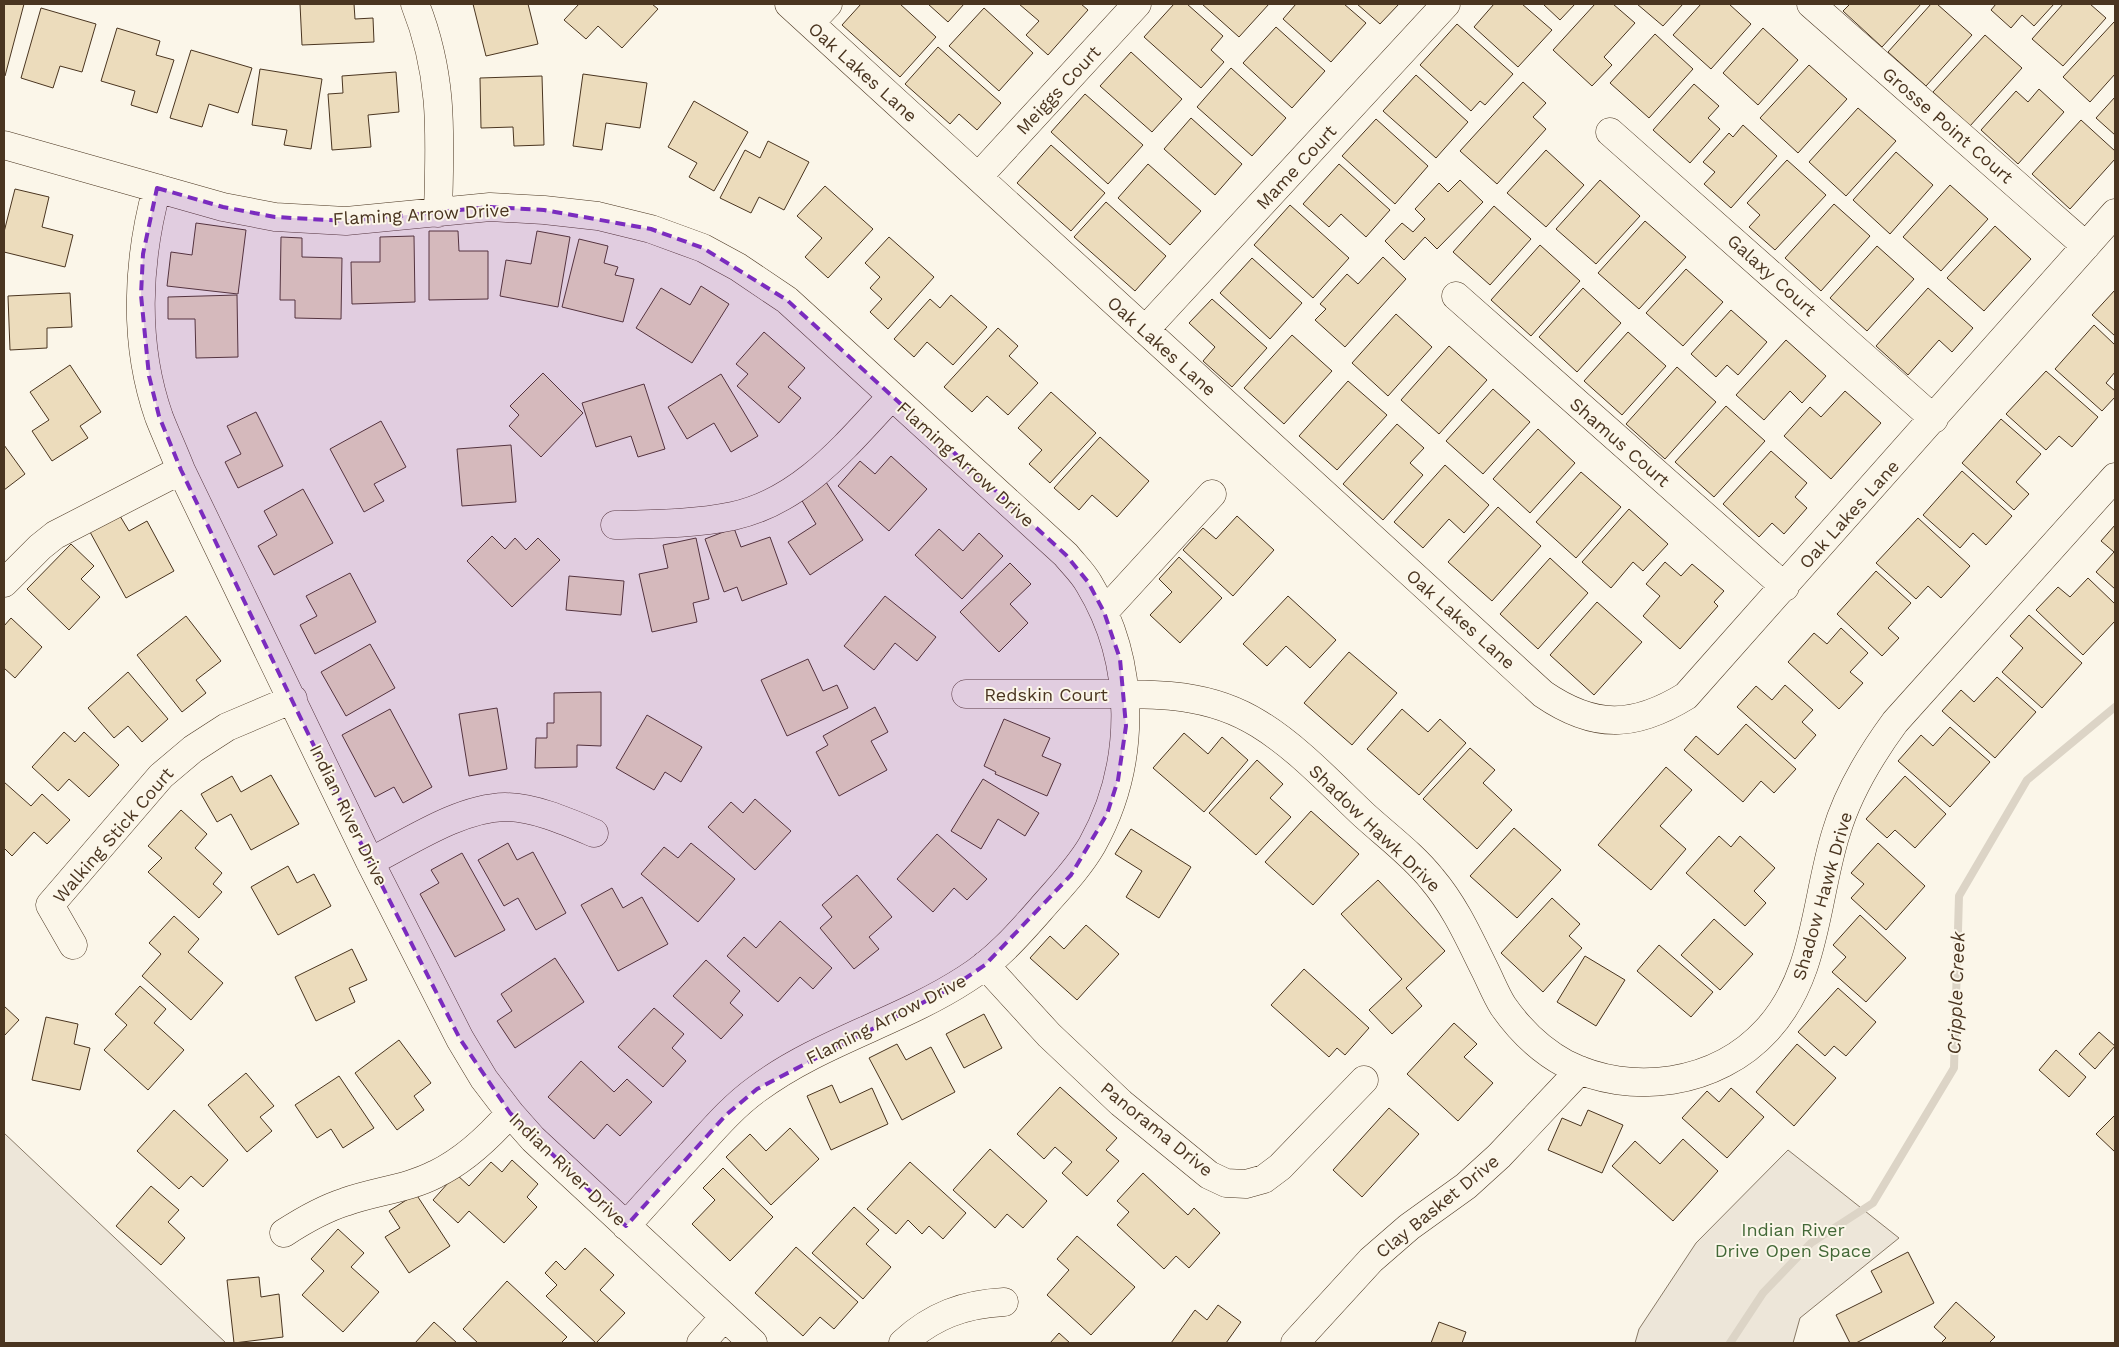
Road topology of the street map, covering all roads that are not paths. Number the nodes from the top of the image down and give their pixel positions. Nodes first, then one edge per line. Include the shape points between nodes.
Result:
1 (415, 4) edge
2 (789, 4) edge
3 (1137, 4) edge
4 (1446, 4) edge
5 (1811, 4) edge
6 (819, 14) edge
7 (1610, 132) dead end
8 (4, 145) edge
9 (978, 177) junction
10 (157, 188) junction
11 (438, 213) junction
12 (2115, 214) edge
13 (2086, 246) junction
14 (1456, 296) dead end
15 (1145, 330) junction
16 (892, 396) junction
17 (1934, 418) junction
18 (181, 470) junction
19 (2115, 476) edge
20 (1212, 494) dead end
21 (615, 526) dead end
22 (4, 583) edge
23 (1785, 587) junction
24 (1104, 612) junction
25 (966, 694) dead end
26 (1125, 694) junction
27 (293, 699) junction
28 (594, 833) dead end
29 (370, 862) junction
30 (73, 945) dead end
31 (985, 965) junction
32 (1580, 1070) junction
33 (1364, 1080) dead end
34 (510, 1113) junction
35 (626, 1226) junction
36 (284, 1232) dead end
37 (1004, 1302) dead end
38 (724, 1317) junction
39 (701, 1343) edge
40 (753, 1343) edge
41 (903, 1343) edge
42 (1295, 1343) edge

1 - 11 street via 428,38 438,95
2 - 6 street, Oak Lakes Lane
3 - 9 street, Meiggs Court
4 - 15 street, Mame Court
5 - 13 street, Grosse Point Court
6 - 9 street, Oak Lakes Lane
7 - 17 street, Galaxy Court
8 - 10 street, Flaming Arrow Drive
9 - 15 street, Oak Lakes Lane
10 - 11 street, Flaming Arrow Drive via 223,207 275,217 346,221
10 - 18 street, Indian River Drive via 143,254 143,336 159,416
11 - 16 street, Flaming Arrow Drive via 490,207 588,215 651,229 703,248 787,300
12 - 13 street, Oak Lakes Lane
13 - 17 street, Oak Lakes Lane
14 - 23 street, Shamus Court
15 - 23 street, Oak Lakes Lane via 1543,694 1563,708 1590,718 1614,721 1638,718 1665,709 1698,684
16 - 21 street via 827,465 799,487 768,504 734,516
16 - 24 street, Flaming Arrow Drive via 1066,555 1088,582
17 - 23 street, Oak Lakes Lane
18 - 22 street via 55,535
18 - 27 street, Indian River Drive
19 - 32 street, Shadow Hawk Drive via 1895,722 1874,751 1856,781 1836,830 1810,949 1799,983 1769,1028 1743,1052 1695,1075 1644,1083 1609,1079
20 - 24 street
24 - 26 street, Flaming Arrow Drive via 1120,659
25 - 26 street, Redskin Court
26 - 31 street, Flaming Arrow Drive via 1124,745 1118,780 1092,846 1058,890 1013,940
26 - 32 street, Shadow Hawk Drive via 1173,695 1226,707 1258,723 1288,744 1430,876 1453,906 1501,1003 1522,1031 1550,1054
27 - 29 street, Indian River Drive
27 - 30 street, Walking Stick Court via 228,727 193,749 155,783 50,905
28 - 29 street via 560,819 506,807 472,812
29 - 34 street, Indian River Drive via 460,1039 484,1079
31 - 33 street, Panorama Drive via 1050,1035 1121,1103 1209,1175 1226,1183 1246,1184 1264,1179 1280,1167
31 - 35 street, Flaming Arrow Drive via 951,988 793,1067 757,1089 726,1115
32 - 42 street, Clay Basket Drive via 1499,1156 1372,1260
34 - 35 street, Indian River Drive via 533,1139
34 - 36 street via 470,1152 437,1174 401,1188 347,1201 314,1214
35 - 38 street, Indian River Drive
37 - 41 street via 982,1303 946,1313
38 - 39 street
38 - 40 street, Indian River Drive

